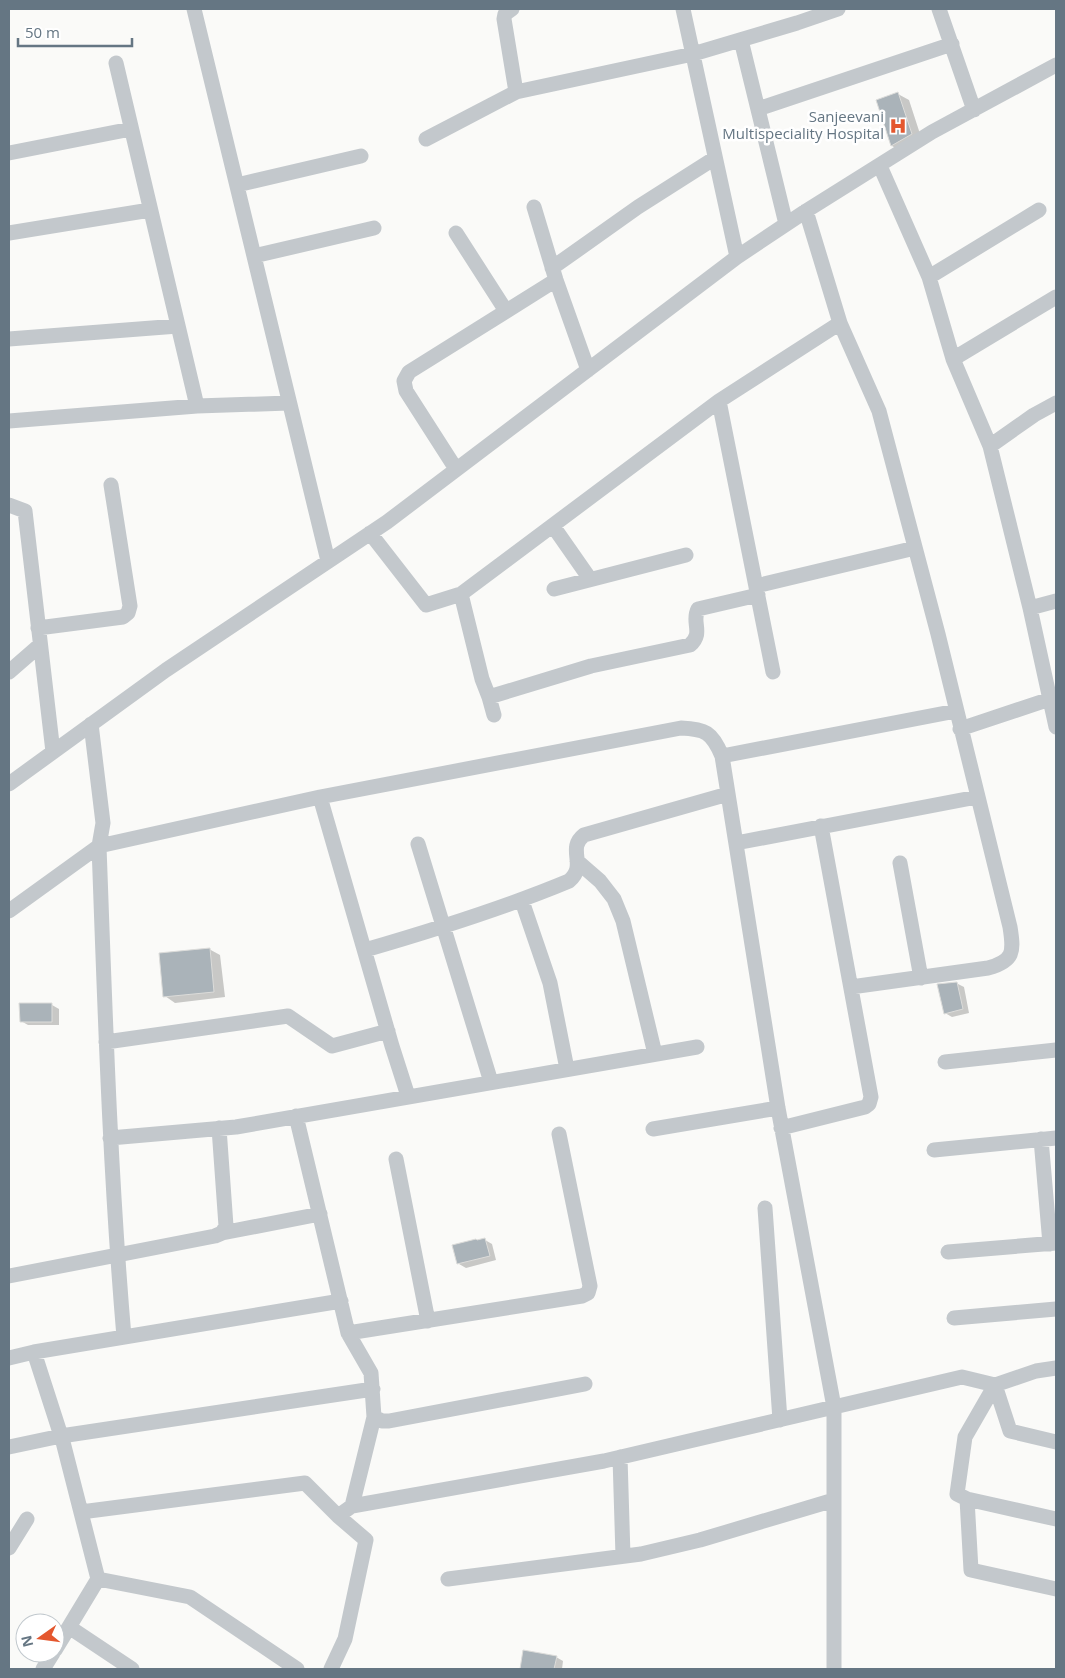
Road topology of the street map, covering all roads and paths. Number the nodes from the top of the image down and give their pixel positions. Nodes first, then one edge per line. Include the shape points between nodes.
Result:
1 (194, 9) edge
2 (512, 9) edge
3 (683, 9) edge
4 (838, 9) edge
5 (940, 9) edge
6 (741, 40) junction
7 (952, 44) junction
8 (693, 54) junction
9 (116, 63) dead end
10 (1056, 65) edge
11 (516, 92) junction
12 (758, 110) junction
13 (974, 110) junction
14 (131, 129) junction
15 (426, 139) dead end
16 (9, 153) edge
17 (361, 156) dead end
18 (715, 158) junction
19 (880, 166) junction
20 (237, 185) junction
21 (534, 207) dead end
22 (150, 210) junction
23 (1040, 210) dead end
24 (806, 211) junction
25 (786, 224) junction
26 (374, 228) dead end
27 (9, 233) edge
28 (456, 233) dead end
29 (254, 256) junction
30 (737, 257) junction
31 (554, 274) junction
32 (928, 277) junction
33 (1056, 297) edge
34 (506, 311) junction
35 (840, 323) junction
36 (178, 326) junction
37 (9, 339) edge
38 (953, 359) junction
39 (588, 370) junction
40 (719, 401) junction
41 (289, 403) junction
42 (1056, 403) edge
43 (197, 406) junction
44 (9, 421) edge
45 (990, 446) junction
46 (456, 469) junction
47 (111, 485) dead end
48 (9, 505) edge
49 (553, 526) junction
50 (370, 533) junction
51 (915, 548) junction
52 (686, 555) dead end
53 (328, 561) junction
54 (590, 579) junction
55 (554, 588) dead end
56 (757, 591) junction
57 (461, 594) junction
58 (1056, 601) edge
59 (1030, 608) junction
60 (38, 628) junction
61 (40, 645) junction
62 (9, 672) edge
63 (773, 672) dead end
64 (1051, 690) edge
65 (489, 697) junction
66 (956, 711) junction
67 (494, 715) dead end
68 (91, 724) junction
69 (1056, 727) edge
70 (960, 728) junction
71 (53, 752) junction
72 (722, 756) junction
73 (9, 784) edge
74 (728, 794) junction
75 (320, 797) junction
76 (977, 797) junction
77 (821, 826) junction
78 (736, 843) junction
79 (418, 844) dead end
80 (99, 846) junction
81 (578, 861) junction
82 (900, 863) dead end
83 (522, 900) junction
84 (9, 911) edge
85 (444, 927) junction
86 (365, 950) junction
87 (922, 978) junction
88 (850, 987) junction
89 (388, 1032) junction
90 (106, 1042) junction
91 (697, 1047) dead end
92 (1056, 1050) edge
93 (655, 1054) junction
94 (945, 1062) dead end
95 (567, 1069) junction
96 (491, 1082) junction
97 (408, 1096) junction
98 (778, 1108) junction
99 (296, 1116) junction
100 (220, 1128) junction
101 (781, 1128) junction
102 (654, 1130) dead end
103 (559, 1134) dead end
104 (110, 1138) junction
105 (1049, 1138) edge
106 (934, 1150) dead end
107 (396, 1159) dead end
108 (765, 1208) dead end
109 (320, 1214) junction
110 (222, 1233) junction
111 (1053, 1244) edge
112 (948, 1252) dead end
113 (117, 1255) junction
114 (9, 1276) edge
115 (342, 1301) junction
116 (1056, 1309) edge
117 (954, 1318) dead end
118 (428, 1321) junction
119 (348, 1333) junction
120 (124, 1337) junction
121 (34, 1352) junction
122 (9, 1358) edge
123 (1056, 1368) edge
124 (585, 1384) dead end
125 (995, 1385) junction
126 (373, 1389) junction
127 (834, 1407) junction
128 (374, 1417) junction
129 (780, 1420) junction
130 (61, 1436) junction
131 (1056, 1442) edge
132 (9, 1447) edge
133 (620, 1457) junction
134 (967, 1498) junction
135 (834, 1500) junction
136 (352, 1506) junction
137 (81, 1512) junction
138 (338, 1516) junction
139 (1056, 1518) edge
140 (27, 1519) dead end
141 (9, 1548) edge
142 (623, 1556) junction
143 (98, 1579) junction
144 (448, 1579) dead end
145 (1056, 1590) edge
146 (69, 1627) junction
147 (65, 1634) edge
148 (132, 1669) edge
149 (297, 1669) edge
150 (331, 1669) edge
151 (834, 1669) edge

1 - 20 street
2 - 11 street via 504,19
3 - 8 street
4 - 6 street
5 - 7 street
6 - 8 street
6 - 12 street
7 - 12 street
7 - 13 street
8 - 11 street
8 - 18 street
9 - 14 street
10 - 13 street
11 - 15 street
12 - 25 street
13 - 19 street via 932,132
14 - 16 street
14 - 22 street
17 - 20 street
18 - 30 street
18 - 31 street via 638,207
19 - 24 street
19 - 32 street
20 - 29 street
21 - 31 street
22 - 27 street
22 - 36 street
23 - 32 street
24 - 25 street
24 - 35 street
25 - 30 street
26 - 29 street
28 - 34 street
29 - 41 street
30 - 39 street
31 - 34 street
31 - 39 street
32 - 38 street
33 - 38 street
34 - 46 street via 409,372 404,381 406,391
35 - 40 street
35 - 51 street via 879,411
36 - 37 street
36 - 43 street
38 - 45 street
39 - 46 street
40 - 49 street
40 - 56 street
41 - 43 street
41 - 53 street
42 - 45 street
43 - 44 street
45 - 59 street
46 - 50 street
47 - 60 street via 130,606 128,613 123,617
48 - 60 street via 25,511
49 - 54 street
49 - 57 street
50 - 53 street
50 - 57 street via 426,605
51 - 56 street
51 - 66 street
52 - 54 street
53 - 68 street
54 - 55 street
56 - 63 street
56 - 65 street via 698,609 695,615 696,640 690,645 591,666
57 - 65 street
58 - 59 street
59 - 64 street
60 - 61 street
61 - 62 street
61 - 71 street
64 - 69 street
64 - 70 street
65 - 67 street
66 - 70 street
66 - 72 street
68 - 71 street
68 - 80 street via 103,823
70 - 76 street
71 - 73 street
72 - 74 street
72 - 75 street via 716,741 708,734 699,728 681,728
74 - 78 street
74 - 81 street via 584,835 578,839
75 - 80 street
75 - 86 street
76 - 77 street
76 - 87 street via 1010,927 1010,957 1002,964 988,968
77 - 78 street
77 - 88 street
78 - 98 street
79 - 85 street
80 - 84 street
80 - 90 street
81 - 83 street via 575,876 569,881
81 - 93 street via 614,899 623,921
82 - 87 street
83 - 85 street
83 - 95 street via 550,983
85 - 86 street
85 - 96 street
86 - 89 street
87 - 88 street
88 - 101 street via 871,1097 869,1104
89 - 90 street via 332,1046 288,1016
89 - 97 street
90 - 104 street
91 - 93 street
92 - 94 street
93 - 95 street
95 - 96 street
96 - 97 street
97 - 99 street
98 - 101 street
98 - 102 street
99 - 100 street
99 - 109 street
100 - 104 street
100 - 110 street via 226,1226
101 - 127 street
103 - 118 street via 590,1286 588,1293
104 - 113 street
105 - 106 street
105 - 111 street
107 - 118 street
108 - 129 street
109 - 110 street
109 - 115 street
110 - 113 street
111 - 112 street
113 - 114 street
113 - 120 street
115 - 119 street
115 - 120 street
116 - 117 street
118 - 119 street
119 - 126 street via 371,1373
120 - 121 street
121 - 122 street
121 - 130 street
123 - 125 street
124 - 128 street via 389,1422
125 - 127 street via 962,1376
125 - 131 street via 1010,1431
125 - 134 street via 965,1437 957,1494
126 - 128 street
126 - 130 street
127 - 129 street
127 - 135 street
128 - 136 street
129 - 133 street
130 - 132 street
130 - 137 street
133 - 136 street
133 - 142 street
134 - 139 street
134 - 145 street via 971,1570
135 - 142 street via 700,1540
135 - 151 street
136 - 138 street
137 - 138 street via 305,1483
137 - 143 street
138 - 150 street via 366,1540 345,1639
140 - 141 street
142 - 144 street
143 - 146 street
143 - 149 street via 190,1597
146 - 147 street
146 - 148 street

